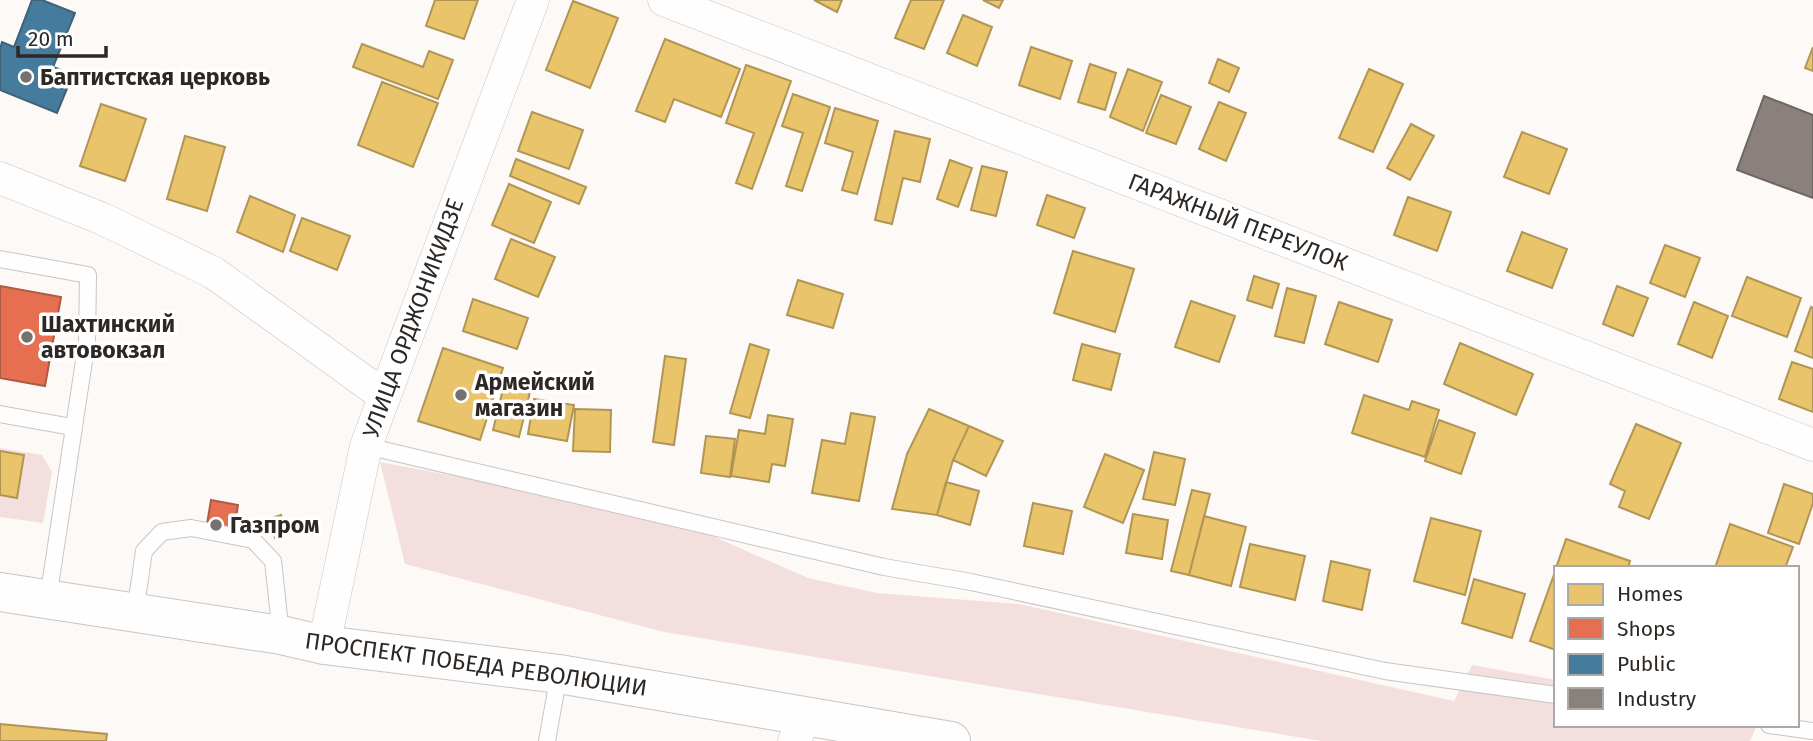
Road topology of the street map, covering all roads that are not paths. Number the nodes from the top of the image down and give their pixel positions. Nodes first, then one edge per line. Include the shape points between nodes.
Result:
1 (533, 0) edge
2 (664, 0) edge
3 (0, 178) edge
4 (0, 259) edge
5 (383, 395) junction
6 (0, 414) edge
7 (72, 427) junction
8 (1813, 445) edge
9 (366, 446) junction
10 (0, 592) edge
11 (48, 599) junction
12 (135, 614) junction
13 (281, 635) junction
14 (324, 645) junction
15 (559, 674) junction
16 (1554, 695) edge
17 (1782, 727) edge
18 (800, 728) edge
19 (1813, 732) edge
20 (547, 741) edge
21 (951, 741) edge

1 - 5 street, УЛИЦА ОРДЖОНИКИДЗЕ
2 - 8 street, ГАРАЖНЫЙ ПЕРЕУЛОК
3 - 5 street via 103,219 214,273
4 - 7 lane via 88,275 88,341
5 - 9 street, УЛИЦА ОРДЖОНИКИДЗЕ
6 - 7 lane
7 - 11 lane
9 - 14 street, УЛИЦА ОРДЖОНИКИДЗЕ
9 - 16 lane via 884,567 1385,671
10 - 11 main road, ПРОСПЕКТ ПОБЕДА РЕВОЛЮЦИИ
11 - 12 main road, ПРОСПЕКТ ПОБЕДА РЕВОЛЮЦИИ
12 - 13 main road, ПРОСПЕКТ ПОБЕДА РЕВОЛЮЦИИ
12 - 13 lane via 144,551 162,532 191,528 253,540 272,561
13 - 14 main road, ПРОСПЕКТ ПОБЕДА РЕВОЛЮЦИИ
14 - 15 main road, ПРОСПЕКТ ПОБЕДА РЕВОЛЮЦИИ
15 - 18 main road, ПРОСПЕКТ ПОБЕДА РЕВОЛЮЦИИ
15 - 20 lane
17 - 19 lane
18 - 21 main road, ПРОСПЕКТ ПОБЕДА РЕВОЛЮЦИИ

